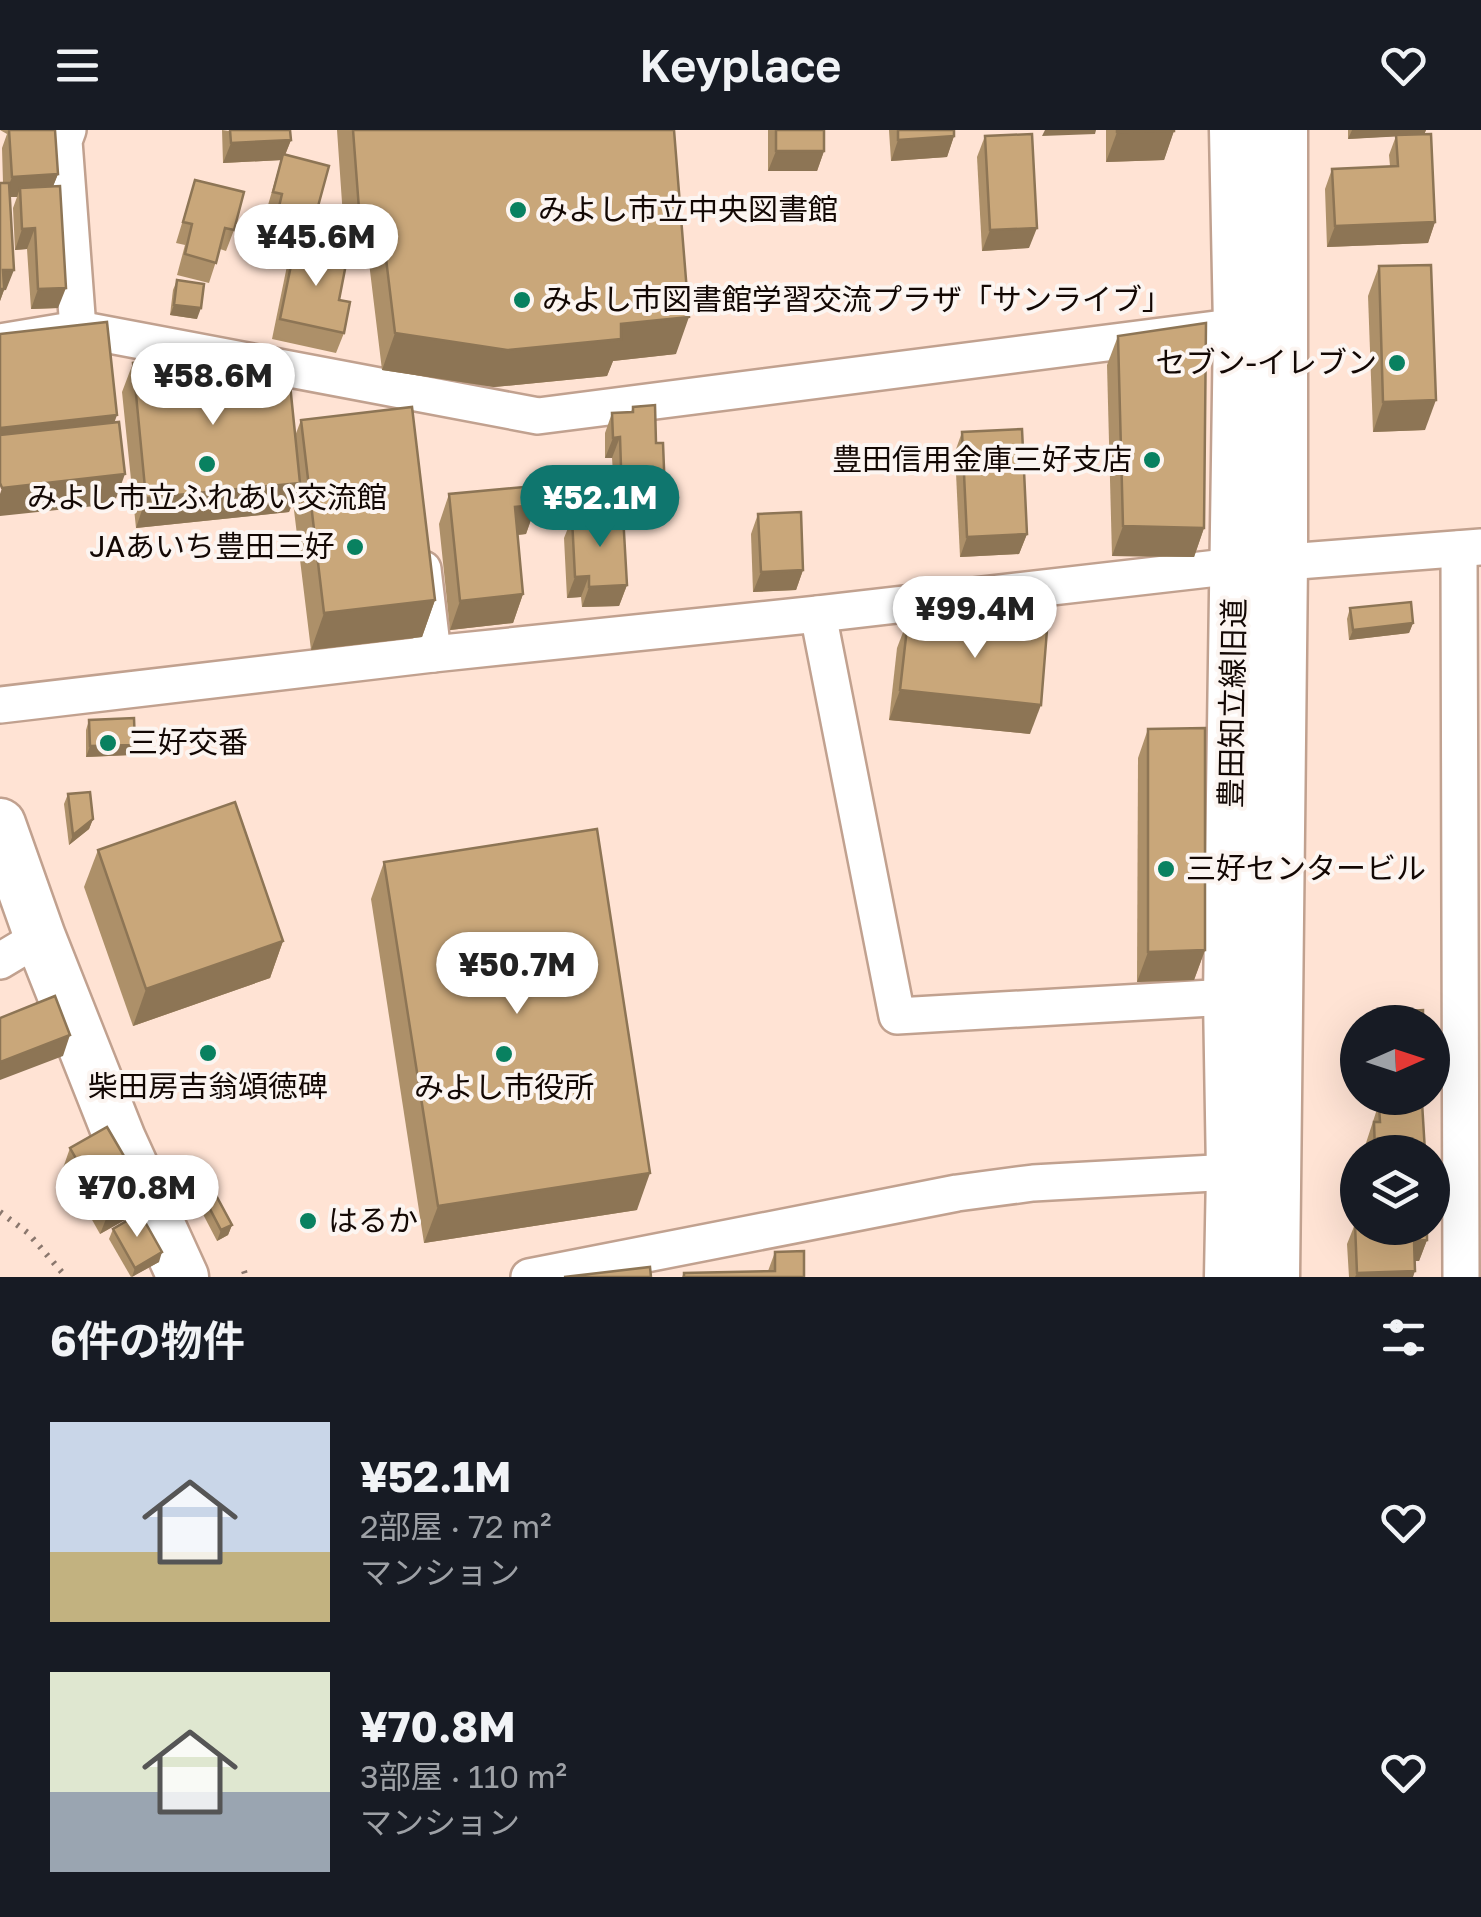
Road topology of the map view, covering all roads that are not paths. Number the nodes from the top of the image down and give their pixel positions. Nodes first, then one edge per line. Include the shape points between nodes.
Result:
1 (68, 130) edge
2 (1235, 130) edge
3 (1282, 130) edge
4 (1239, 326) junction
5 (78, 330) junction
6 (0, 342) edge
7 (402, 389) junction
8 (407, 427) edge
9 (420, 540) edge
10 (1470, 548) edge
11 (1258, 564) junction
12 (818, 614) junction
13 (433, 654) junction
14 (0, 705) edge
15 (0, 824) edge
16 (20, 949) edge
17 (1229, 997) junction
18 (1232, 1172) junction
19 (184, 1277) edge
20 (529, 1277) edge
21 (1230, 1277) edge
22 (1274, 1277) edge
23 (1461, 1277) edge

1 - 5 street
2 - 4 street, 豊田知立線旧道
3 - 11 street, 豊田知立線旧道
4 - 7 street via 538,416
4 - 11 street, 豊田知立線旧道
5 - 6 street
5 - 7 street
7 - 8 street
9 - 13 street
10 - 11 street
10 - 23 street
11 - 12 street
11 - 17 street, 豊田知立線旧道
11 - 22 street, 豊田知立線旧道
12 - 13 street
12 - 17 street via 897,1016
13 - 14 street
15 - 16 street
16 - 19 street
17 - 18 street, 豊田知立線旧道
18 - 20 street via 957,1193
18 - 21 street, 豊田知立線旧道

